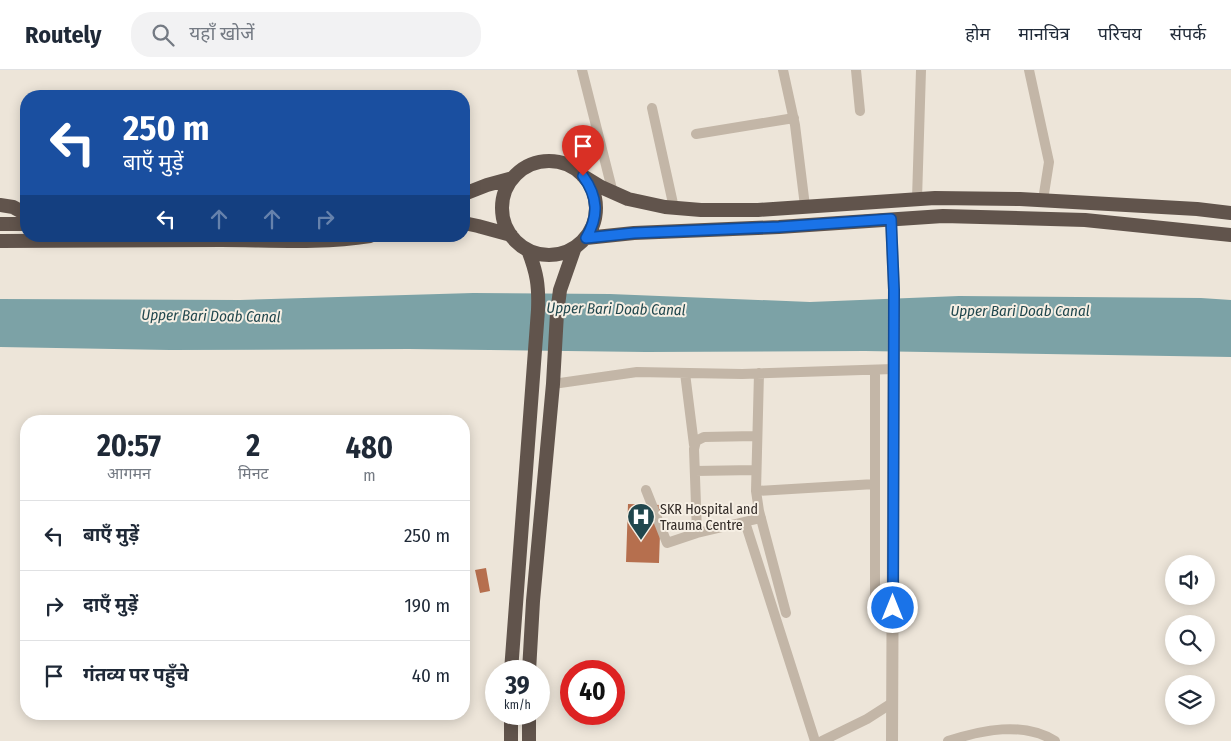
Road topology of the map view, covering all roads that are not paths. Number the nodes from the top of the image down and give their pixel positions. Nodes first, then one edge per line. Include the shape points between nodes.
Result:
1 (582, 70) edge
2 (783, 70) edge
3 (856, 70) edge
4 (921, 70) edge
5 (1030, 70) edge
6 (652, 108) dead end
7 (860, 111) dead end
8 (794, 118) junction
9 (696, 134) dead end
10 (583, 176) junction
11 (513, 178) junction
12 (470, 192) edge
13 (613, 193) junction
14 (917, 198) junction
15 (1043, 200) junction
16 (0, 205) edge
17 (805, 206) junction
18 (674, 208) junction
19 (20, 211) edge
20 (1231, 213) edge
21 (891, 219) junction
22 (0, 224) edge
23 (20, 224) edge
24 (470, 224) edge
25 (1231, 234) edge
26 (511, 235) junction
27 (0, 241) edge
28 (20, 241) edge
29 (581, 243) junction
30 (528, 250) junction
31 (893, 363) junction
32 (875, 370) junction
33 (685, 373) junction
34 (759, 374) junction
35 (553, 379) junction
36 (756, 436) junction
37 (694, 445) junction
38 (755, 470) junction
39 (695, 471) junction
40 (875, 484) junction
41 (646, 490) dead end
42 (756, 491) junction
43 (762, 518) junction
44 (745, 522) junction
45 (697, 533) junction
46 (875, 595) dead end
47 (786, 613) dead end
48 (512, 660) edge
49 (530, 660) edge
50 (892, 703) junction
51 (511, 725) edge
52 (529, 725) edge
53 (511, 741) edge
54 (528, 741) edge
55 (815, 741) edge
56 (822, 741) edge
57 (892, 741) edge
58 (948, 741) edge
59 (1055, 741) edge

1 - 13 street
2 - 8 street
3 - 7 street
4 - 14 street
5 - 15 street via 1049,162
6 - 18 street
8 - 9 street
8 - 17 street
10 - 11 highway via 567,165 548,161 535,163
10 - 13 highway
10 - 29 highway via 590,185 596,206 595,218
11 - 12 highway
11 - 26 highway via 502,206
13 - 18 highway via 642,203
14 - 15 highway
14 - 17 highway
15 - 20 highway
16 - 19 highway
17 - 18 highway via 758,210
21 - 25 highway via 943,216 1085,220
21 - 29 highway via 634,233
21 - 31 street
22 - 23 highway
24 - 26 highway
26 - 30 highway
27 - 28 highway
29 - 30 highway via 564,253 552,255
29 - 35 highway via 560,290
30 - 48 highway via 539,286
31 - 32 street
31 - 50 street
32 - 34 street
32 - 40 street
33 - 34 street
33 - 35 street via 624,373
33 - 37 street
34 - 36 street
35 - 49 highway
36 - 37 street via 704,437
36 - 38 street
37 - 39 street
38 - 39 street
38 - 42 street
39 - 45 street
40 - 42 street
40 - 46 street
41 - 45 street via 667,543
42 - 43 street
43 - 44 street
43 - 47 street
44 - 45 street
44 - 55 street
50 - 56 street
50 - 57 street
51 - 53 highway
52 - 54 highway
58 - 59 street via 979,732 1012,729 1044,734

